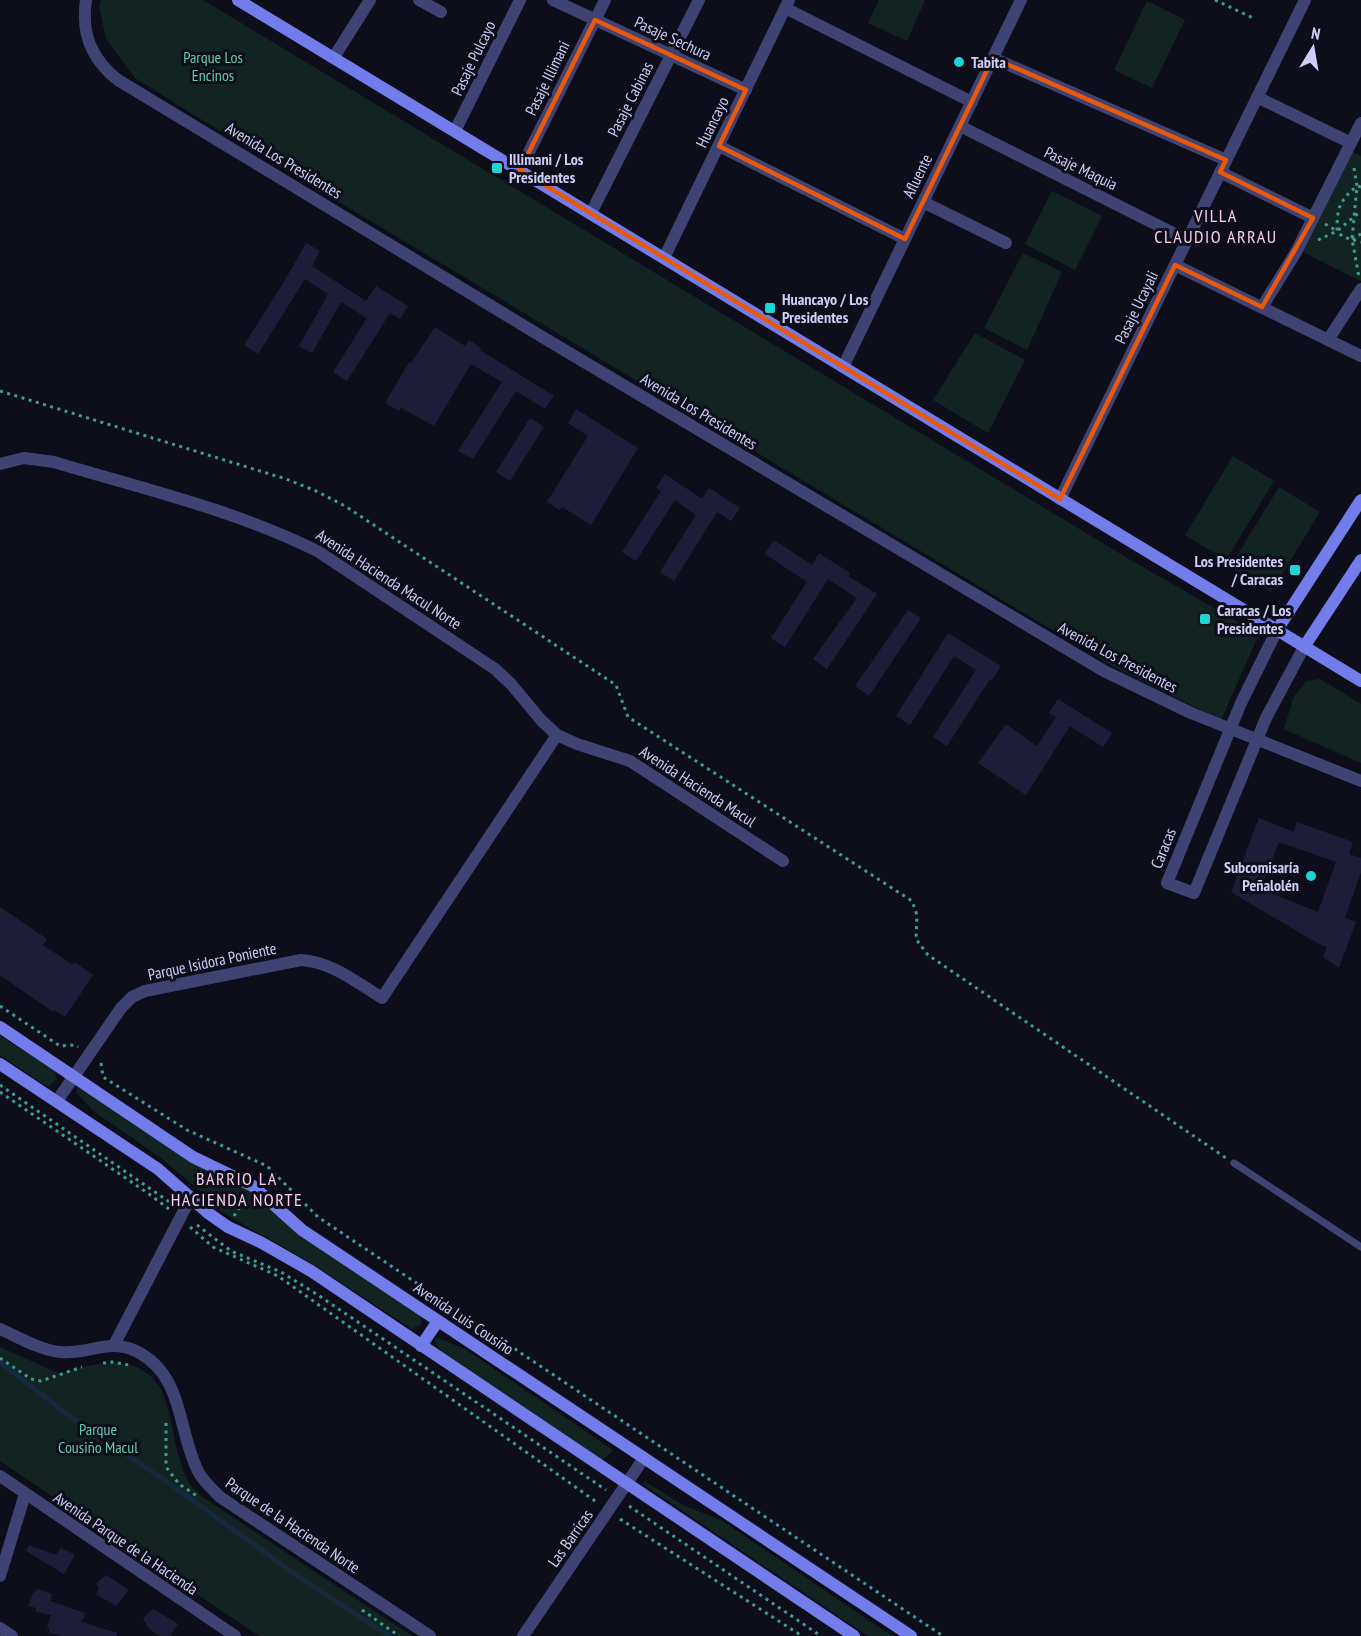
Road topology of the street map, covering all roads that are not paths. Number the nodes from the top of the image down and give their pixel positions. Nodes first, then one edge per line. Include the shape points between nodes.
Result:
1 (86, 0) edge
2 (238, 0) edge
3 (370, 0) edge
4 (419, 0) edge
5 (520, 0) edge
6 (553, 0) edge
7 (605, 0) edge
8 (699, 0) edge
9 (1021, 0) edge
10 (1305, 0) edge
11 (787, 4) edge
12 (441, 12) dead end
13 (594, 20) junction
14 (671, 55) junction
15 (334, 57) junction
16 (993, 58) junction
17 (746, 90) junction
18 (1257, 97) junction
19 (972, 102) junction
20 (1361, 123) edge
21 (960, 126) junction
22 (455, 130) junction
23 (1351, 143) junction
24 (718, 146) junction
25 (1223, 166) junction
26 (520, 170) junction
27 (923, 202) junction
28 (591, 213) junction
29 (1314, 218) junction
30 (905, 239) junction
31 (1187, 240) junction
32 (1006, 243) dead end
33 (664, 258) junction
34 (1175, 265) junction
35 (1361, 287) edge
36 (1262, 307) junction
37 (1328, 340) junction
38 (1361, 356) edge
39 (843, 367) junction
40 (0, 464) edge
41 (1060, 499) junction
42 (1361, 500) edge
43 (1361, 560) edge
44 (1277, 630) junction
45 (1304, 647) junction
46 (1361, 681) edge
47 (1231, 729) junction
48 (557, 735) junction
49 (1257, 740) junction
50 (1361, 782) edge
51 (783, 861) dead end
52 (0, 1027) edge
53 (0, 1064) edge
54 (74, 1077) junction
55 (57, 1101) junction
56 (1234, 1163) road end
57 (191, 1197) junction
58 (1361, 1247) edge
59 (438, 1321) junction
60 (0, 1329) edge
61 (114, 1345) junction
62 (421, 1346) junction
63 (644, 1458) junction
64 (0, 1476) edge
65 (626, 1484) junction
66 (25, 1494) junction
67 (0, 1576) edge
68 (0, 1628) edge
69 (12, 1636) edge
70 (235, 1636) edge
71 (430, 1636) edge
72 (523, 1636) edge
73 (854, 1636) edge
74 (911, 1636) edge

1 - 47 street, Avenida Los Presidentes via 84,24 90,47 102,66 118,80 1046,638 1134,687
2 - 15 street
3 - 15 street
4 - 12 street
5 - 22 street, Pasaje Pulcayo
6 - 13 street, Pasaje Sechura
7 - 13 street, Pasaje Illimani
8 - 14 street, Pasaje Cabinas
9 - 16 street, Afluente
10 - 18 street, Pasaje Ucayali
11 - 17 street, Huancayo
11 - 19 street
13 - 14 street, Pasaje Sechura
13 - 26 street, Pasaje Illimani
14 - 17 street, Pasaje Sechura
14 - 28 street, Pasaje Cabinas
15 - 22 street
16 - 19 street, Afluente
16 - 25 street
17 - 24 street, Huancayo
18 - 23 street
18 - 25 street, Pasaje Ucayali
19 - 21 street, Afluente
20 - 23 street
21 - 27 street, Afluente
21 - 31 street, Pasaje Maquia
22 - 26 street
23 - 29 street
24 - 30 street
24 - 33 street, Huancayo
25 - 29 street
25 - 31 street, Pasaje Ucayali
26 - 28 street
27 - 30 street, Afluente
27 - 32 street
28 - 33 street
29 - 36 street
30 - 39 street, Afluente
31 - 34 street, Pasaje Ucayali
33 - 39 street
34 - 36 street
34 - 41 street, Pasaje Ucayali
35 - 37 street
36 - 37 street
37 - 38 street
39 - 41 street
40 - 48 street, Avenida Hacienda Macul Norte via 24,459 54,462 247,520 290,538 346,568 495,669
41 - 44 street
42 - 44 street, Caracas
43 - 45 street, Caracas
44 - 45 street
44 - 47 street, Caracas
45 - 46 street
45 - 49 street, Caracas
47 - 49 street, Avenida Los Presidentes
47 - 49 street, Caracas via 1167,883 1194,893
48 - 51 street, Avenida Hacienda Macul via 630,760
48 - 54 street, Parque Isidora Poniente via 382,998 330,966 312,961 290,961 138,994 121,1008
49 - 50 street, Avenida Los Presidentes
52 - 54 street, Avenida Luis Cousiño
53 - 55 street
54 - 55 street, Parque Isidora Poniente
54 - 59 street, Avenida Luis Cousiño via 193,1157 254,1186 302,1230
55 - 57 street via 158,1169
56 - 58 lane
57 - 61 street
57 - 62 street via 228,1227 296,1263
59 - 62 street
59 - 63 street, Avenida Luis Cousiño
60 - 61 street via 58,1352
61 - 71 street, Parque de la Hacienda Norte via 137,1352 161,1370 176,1397 198,1471 220,1497
62 - 65 street
63 - 65 street, Las Barricas
63 - 74 street, Avenida Luis Cousiño
64 - 66 street, Avenida Parque de la Hacienda
65 - 72 street, Las Barricas
65 - 73 street
66 - 67 street
66 - 70 street, Avenida Parque de la Hacienda
68 - 69 street

